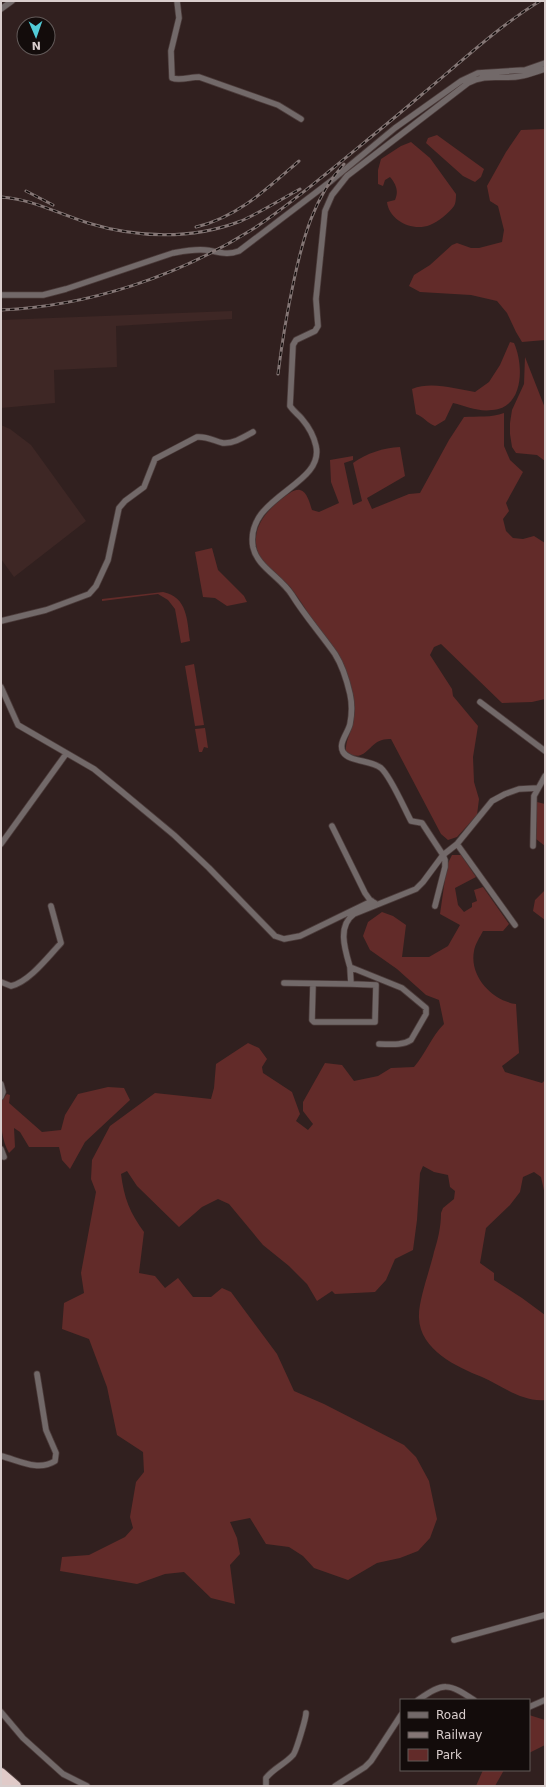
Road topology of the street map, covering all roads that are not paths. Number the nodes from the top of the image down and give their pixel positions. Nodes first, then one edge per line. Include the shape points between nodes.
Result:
1 (12, 1) edge
2 (177, 1) edge
3 (1, 9) edge
4 (545, 63) edge
5 (545, 69) edge
6 (301, 119) dead end
7 (1, 295) edge
8 (253, 432) dead end
9 (1, 621) edge
10 (1, 687) edge
11 (480, 702) dead end
12 (545, 751) edge
13 (66, 754) junction
14 (545, 776) edge
15 (538, 788) junction
16 (332, 826) dead end
17 (1, 844) edge
18 (457, 844) junction
19 (533, 846) dead end
20 (443, 855) junction
21 (374, 903) junction
22 (51, 906) dead end
23 (435, 906) dead end
24 (515, 925) dead end
25 (350, 967) junction
26 (1, 982) edge
27 (284, 983) dead end
28 (313, 984) junction
29 (351, 984) junction
30 (379, 1044) dead end
31 (1, 1084) edge
32 (1, 1097) edge
33 (1, 1148) edge
34 (4, 1157) dead end
35 (37, 1374) dead end
36 (1, 1456) edge
37 (545, 1615) edge
38 (454, 1640) dead end
39 (419, 1699) edge
40 (472, 1699) edge
41 (545, 1700) edge
42 (530, 1707) edge
43 (1, 1712) edge
44 (306, 1713) dead end
45 (400, 1717) edge
46 (1, 1773) edge
47 (1, 1783) edge
48 (5, 1786) edge
49 (16, 1786) edge
50 (87, 1786) edge
51 (266, 1786) edge
52 (335, 1786) edge

1 - 3 street
2 - 6 street via 179,18 171,52 172,78 176,80 199,77 278,105
4 - 7 street via 524,70 478,73 461,81 395,128 239,251 231,254 207,250 173,253 66,289 42,294
5 - 20 street via 520,76 481,77 468,83 347,176 332,195 325,211 316,298 318,326 315,331 296,340 291,360 290,406 306,424 314,440 316,459 304,478 282,493 261,515 253,529 253,548 259,561 287,587 338,660 350,698 351,716 342,743 345,756 382,769 411,821 422,823
8 - 9 street via 232,442 223,443 204,436 198,437 156,460 144,487 119,508 108,560 96,586 89,594 46,610
10 - 13 street via 18,725
11 - 12 street
13 - 17 street
13 - 21 street via 94,770 174,835 275,936 300,936
14 - 15 street
15 - 18 street via 519,790 492,801
15 - 19 street via 532,804
16 - 21 street via 365,893
18 - 20 street
18 - 24 street
20 - 21 street via 416,889
20 - 23 street via 445,867
21 - 25 street via 348,918 345,924 344,937
22 - 26 street via 60,943 22,981 11,986
25 - 29 street
25 - 30 street via 402,988 426,1008 426,1014 411,1040 407,1043
27 - 28 street
28 - 29 street
28 - 29 street via 314,1022 376,1022 376,986
31 - 32 street
33 - 34 street
35 - 36 street via 45,1425 56,1453 55,1461 43,1465 26,1464
37 - 38 street
39 - 40 street via 433,1689 443,1686
41 - 42 street
43 - 50 street via 23,1738 63,1774
44 - 51 street via 296,1750 290,1758 272,1770 266,1778
45 - 52 street via 365,1768
46 - 49 highway
47 - 48 highway

